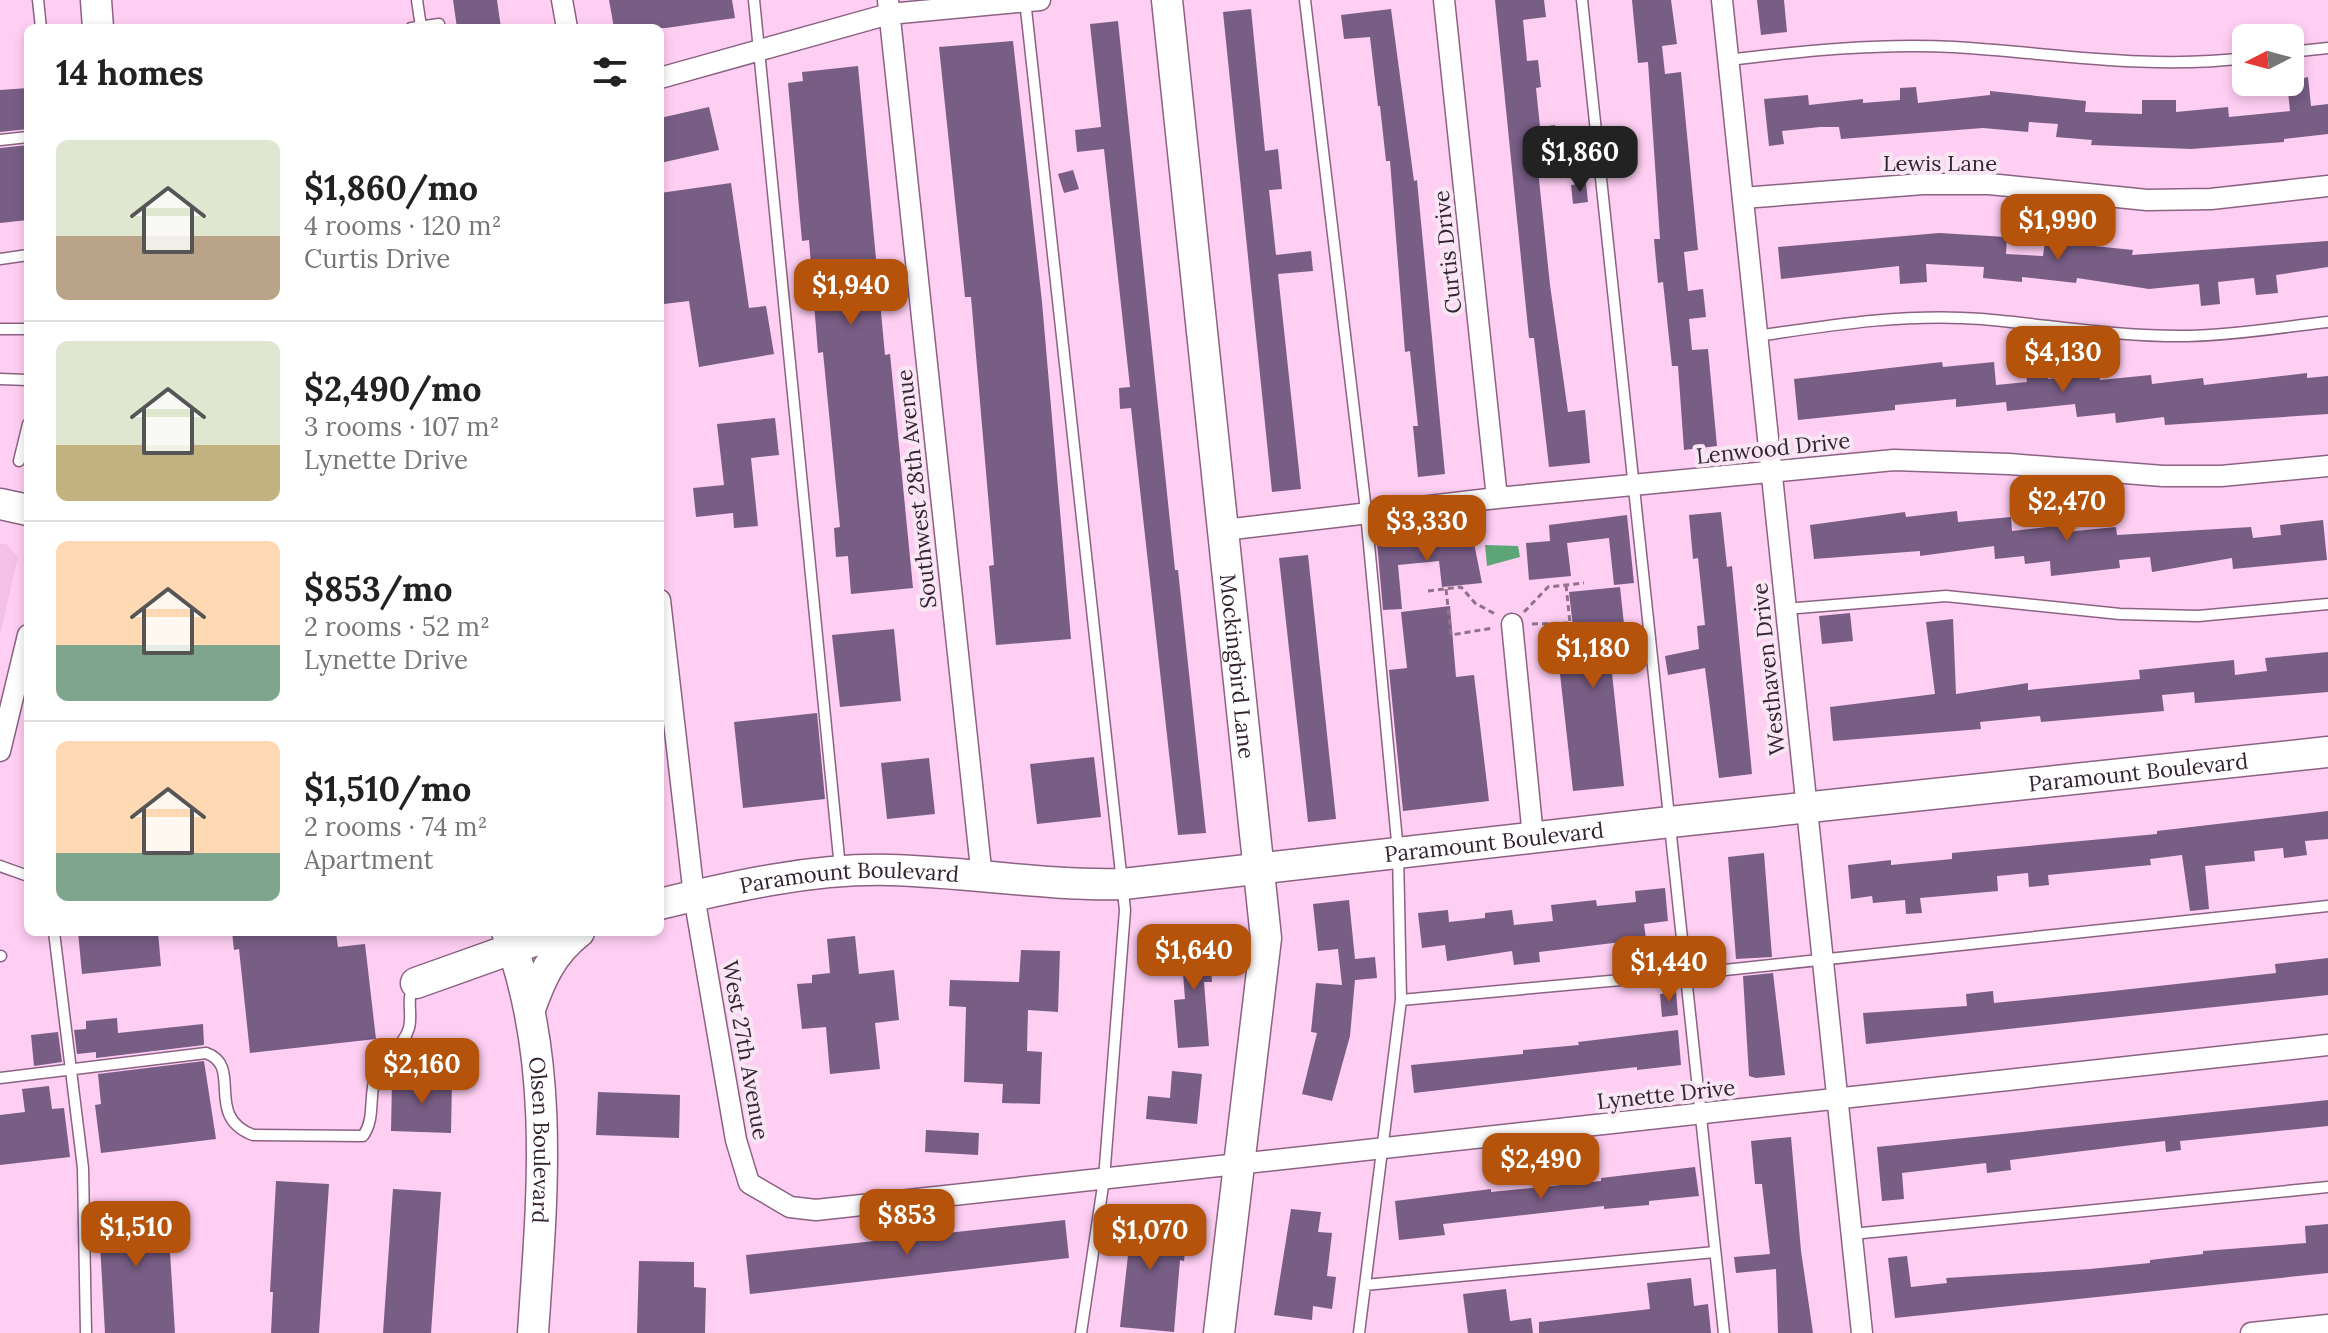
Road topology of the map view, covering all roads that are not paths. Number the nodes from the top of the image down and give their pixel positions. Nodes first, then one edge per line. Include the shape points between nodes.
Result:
1 (38, 0) edge
2 (96, 0) edge
3 (417, 0) edge
4 (562, 0) edge
5 (754, 0) edge
6 (1167, 0) edge
7 (1305, 0) edge
8 (1444, 0) edge
9 (1582, 0) edge
10 (1722, 0) edge
11 (1030, 1) edge
12 (888, 7) edge
13 (41, 24) edge
14 (98, 24) edge
15 (416, 24) edge
16 (566, 24) edge
17 (2328, 48) edge
18 (759, 51) junction
19 (2304, 51) edge
20 (2232, 59) edge
21 (1728, 60) junction
22 (664, 77) edge
23 (24, 137) edge
24 (0, 140) edge
25 (2328, 186) edge
26 (1743, 198) junction
27 (24, 256) edge
28 (0, 259) edge
29 (2328, 322) edge
30 (0, 329) edge
31 (24, 329) edge
32 (1757, 336) junction
33 (0, 379) edge
34 (24, 380) edge
35 (24, 440) edge
36 (19, 461) dead end
37 (2328, 466) edge
38 (1771, 473) junction
39 (1633, 486) junction
40 (1497, 498) junction
41 (0, 504) edge
42 (24, 509) edge
43 (1366, 514) junction
44 (1224, 530) junction
45 (2328, 604) edge
46 (1785, 609) junction
47 (1512, 624) road end
48 (24, 652) edge
49 (664, 673) edge
50 (668, 746) edge
51 (0, 751) edge
52 (2328, 752) edge
53 (1807, 807) junction
54 (1670, 822) junction
55 (1533, 837) junction
56 (1398, 852) junction
57 (0, 866) edge
58 (1259, 868) junction
59 (841, 874) junction
60 (24, 875) edge
61 (982, 878) junction
62 (1123, 884) junction
63 (694, 896) junction
64 (664, 903) edge
65 (2328, 906) edge
66 (55, 936) edge
67 (538, 936) edge
68 (574, 936) edge
69 (511, 941) edge
70 (1823, 959) junction
71 (1687, 974) junction
72 (416, 983) joint
73 (1401, 1000) junction
74 (530, 1009) junction
75 (2328, 1045) edge
76 (72, 1069) junction
77 (0, 1078) edge
78 (1838, 1099) junction
79 (1700, 1114) junction
80 (1382, 1149) junction
81 (1242, 1164) junction
82 (1104, 1179) junction
83 (2328, 1187) edge
84 (773, 1200) joint
85 (1852, 1234) junction
86 (1715, 1252) junction
87 (1365, 1285) junction
88 (2328, 1325) edge
89 (86, 1333) edge
90 (533, 1333) edge
91 (1081, 1333) edge
92 (1219, 1333) edge
93 (1359, 1333) edge
94 (1724, 1333) edge
95 (1862, 1333) edge
96 (2251, 1333) edge

1 - 13 lane
2 - 14 main road
3 - 15 lane
4 - 16 street
5 - 18 lane
6 - 44 main road, Mockingbird Lane
7 - 43 lane
8 - 40 street, Curtis Drive
9 - 39 lane
10 - 21 street, Westhaven Drive
11 - 12 street
11 - 62 lane
12 - 18 street
12 - 61 street, Southwest 28th Avenue
17 - 19 lane
18 - 22 street
18 - 59 lane
20 - 21 lane via 2154,64 1951,47 1839,47
21 - 26 street, Westhaven Drive
23 - 24 lane
25 - 26 street, Lewis Lane via 2211,199 2147,200 1989,184
26 - 32 street, Westhaven Drive
27 - 28 lane
29 - 32 lane via 2189,336 1910,318
30 - 31 lane
32 - 38 street, Westhaven Drive
33 - 34 lane
35 - 36 lane
37 - 38 street, Lenwood Drive via 2163,476 1894,460
38 - 39 street, Lenwood Drive
38 - 46 street, Westhaven Drive
39 - 40 street, Lenwood Drive
39 - 54 lane
40 - 43 street, Lenwood Drive
41 - 42 main road
43 - 44 street, Lenwood Drive
43 - 56 lane
44 - 58 main road, Mockingbird Lane
45 - 46 lane via 2198,616 2120,614 1946,596
46 - 53 street, Westhaven Drive
47 - 55 street
48 - 51 street
49 - 50 street, West 27th Avenue
50 - 63 street, West 27th Avenue
52 - 53 main road, Paramount Boulevard
53 - 54 main road, Paramount Boulevard
53 - 70 street, Westhaven Drive
54 - 55 main road, Paramount Boulevard
54 - 71 lane
55 - 56 main road, Paramount Boulevard
56 - 58 main road, Paramount Boulevard
56 - 73 lane
57 - 60 lane
58 - 62 main road, Paramount Boulevard
58 - 81 main road, Mockingbird Lane via 1266,938
59 - 61 main road, Paramount Boulevard via 889,870
59 - 63 main road, Paramount Boulevard
61 - 62 main road, Paramount Boulevard via 1052,885
62 - 82 lane
63 - 64 main road, Paramount Boulevard
63 - 84 street, West 27th Avenue via 736,1140 749,1183
65 - 70 lane
66 - 76 lane
67 - 69 main road
68 - 74 main road via 543,974
69 - 72 main road
69 - 74 main road, Olsen Boulevard
70 - 71 lane
70 - 78 street, Westhaven Drive
71 - 73 lane
71 - 79 lane
72 - 76 lane via 409,998 406,1036 374,1079 370,1126 363,1136 253,1135 237,1129 228,1118 222,1065 206,1053
73 - 80 lane
74 - 90 main road, Olsen Boulevard via 543,1153
75 - 78 street, Lynette Drive
76 - 77 lane
76 - 89 lane via 83,1168
78 - 79 street, Lynette Drive
78 - 85 street, Westhaven Drive
79 - 80 street, Lynette Drive
79 - 86 lane
80 - 81 street, Lynette Drive
80 - 87 lane
81 - 82 street, Lynette Drive
81 - 92 main road, Mockingbird Lane
82 - 84 street, Lynette Drive via 816,1210
82 - 91 lane
83 - 85 lane
85 - 95 street, Westhaven Drive
86 - 87 lane
86 - 94 lane
87 - 93 lane
88 - 96 street

